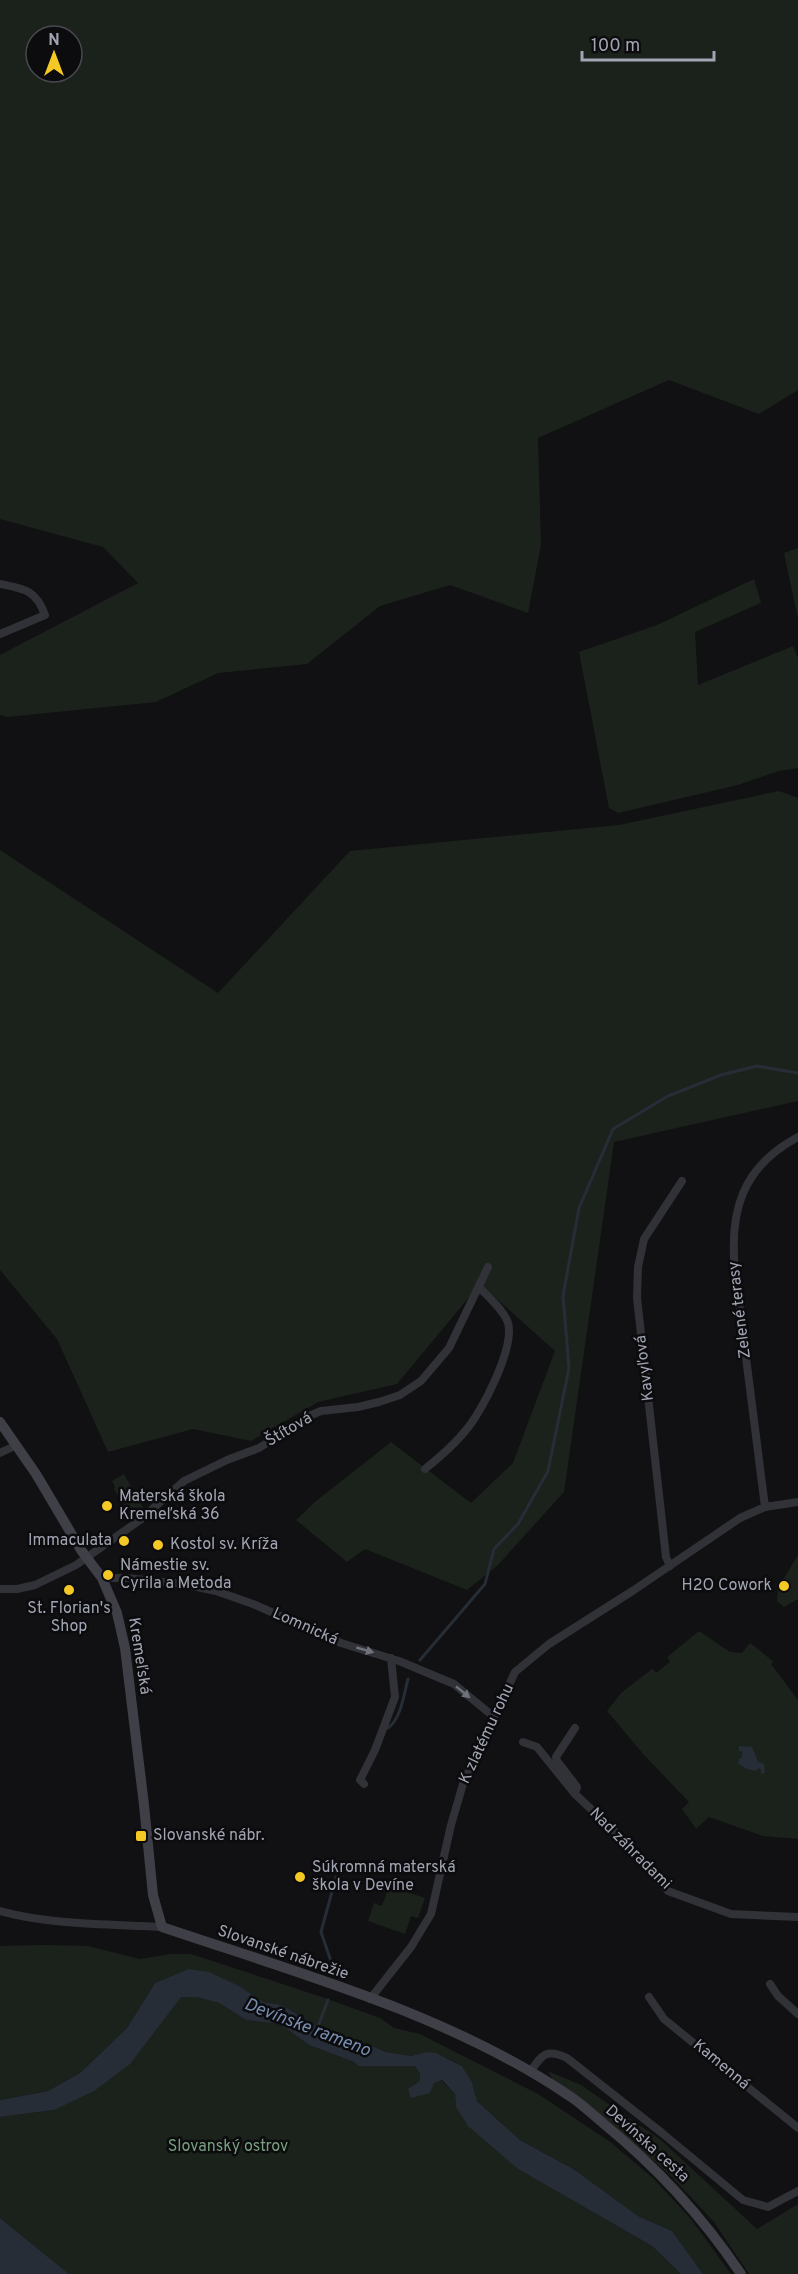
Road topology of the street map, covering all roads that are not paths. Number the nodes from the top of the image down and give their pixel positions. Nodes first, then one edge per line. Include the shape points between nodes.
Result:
1 (0, 584) edge
2 (0, 634) edge
3 (798, 1137) edge
4 (682, 1181) dead end
5 (488, 1267) dead end
6 (479, 1287) junction
7 (0, 1422) edge
8 (17, 1445) junction
9 (0, 1453) edge
10 (426, 1469) dead end
11 (798, 1502) edge
12 (765, 1508) junction
13 (86, 1557) junction
14 (670, 1566) junction
15 (102, 1578) junction
16 (0, 1589) edge
17 (392, 1658) junction
18 (494, 1717) junction
19 (575, 1728) dead end
20 (523, 1742) dead end
21 (364, 1784) dead end
22 (575, 1794) junction
23 (0, 1911) edge
24 (798, 1917) edge
25 (162, 1927) junction
26 (771, 1984) dead end
27 (649, 1997) dead end
28 (370, 1999) junction
29 (798, 2014) edge
30 (530, 2072) junction
31 (541, 2079) joint
32 (798, 2128) edge
33 (798, 2192) edge
34 (741, 2274) edge

1 - 2 street via 33,593 45,615
3 - 12 street, Zelené terasy via 783,1145 751,1177 740,1198 733,1232
4 - 14 street, Kavyľová via 644,1239 636,1298
5 - 6 street, Štítová
6 - 10 street via 507,1320 504,1360 468,1428
6 - 13 street, Štítová via 449,1348 421,1381 400,1395 379,1402 309,1416 259,1448 189,1478 140,1520
7 - 8 street, Kremeľská
8 - 9 street
8 - 13 street, Kremeľská
11 - 12 street, K zlatému rohu
12 - 14 street, K zlatému rohu via 740,1518
13 - 15 street, Kremeľská
13 - 16 street, Štítová via 35,1585
14 - 18 street, K zlatému rohu via 522,1665
15 -> 17 street, Lomnická via 183,1584 216,1591 340,1643
15 - 25 street, Kremeľská via 117,1614 125,1648 153,1895
17 -> 18 street, Lomnická via 454,1684
17 - 21 street via 395,1697 360,1780
18 - 28 street, K zlatému rohu via 463,1784 431,1914
19 - 22 street via 556,1757 577,1787
20 - 22 street, Nad záhradami via 537,1747
22 - 24 street, Nad záhradami via 626,1842 669,1891 731,1914
23 - 25 street, Slovanské nábrežie via 61,1921
25 - 28 street, Slovanské nábrežie
26 - 29 street
27 - 32 street, Kamenná via 664,2019
28 - 30 street, Slovanské nábrežie via 412,2014
30 - 31 street, Slovanské nábrežie
30 - 33 street via 543,2055 555,2052 567,2058 743,2200 768,2207
31 - 34 street, Devínska cesta via 569,2095 653,2165

